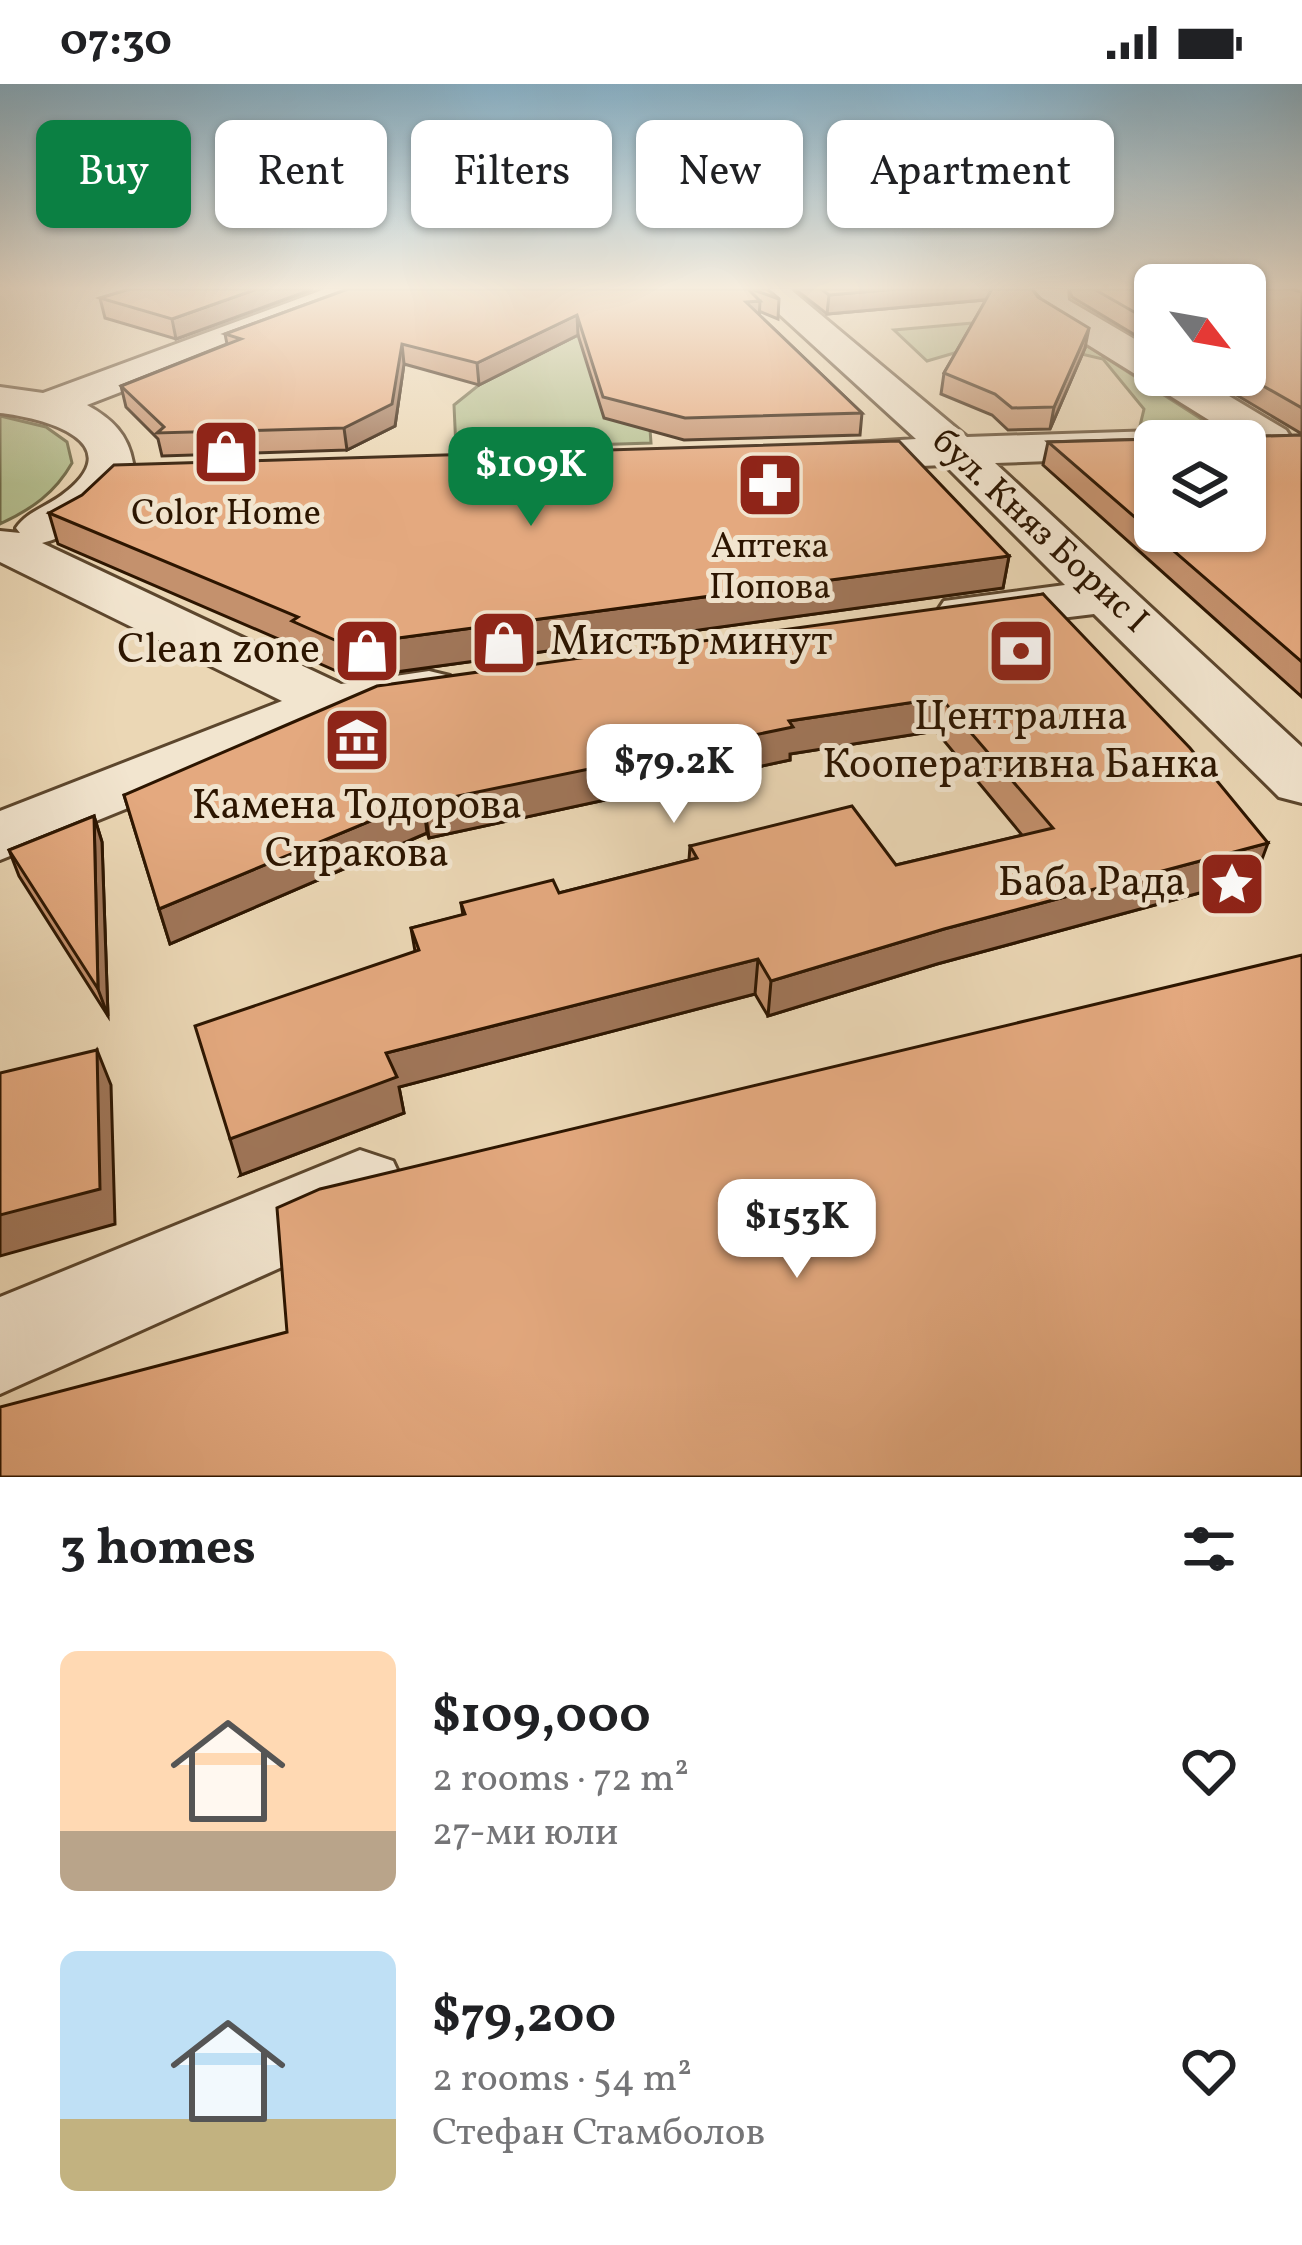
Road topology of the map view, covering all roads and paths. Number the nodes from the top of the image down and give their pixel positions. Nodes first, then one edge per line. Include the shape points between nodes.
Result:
1 (184, 354) edge
2 (845, 354) edge
3 (1206, 396) edge
4 (0, 400) edge
5 (49, 405) junction
6 (1286, 438) edge
7 (1134, 445) edge
8 (957, 452) junction
9 (773, 457) edge
10 (153, 475) edge
11 (106, 476) junction
12 (2, 546) edge
13 (1110, 596) junction
14 (922, 619) edge
15 (475, 682) edge
16 (333, 703) junction
17 (1293, 764) edge
18 (0, 837) edge
19 (444, 1166) edge
20 (0, 1346) edge

1 - 5 street
2 - 8 street, бул. Княз Борис I
3 - 6 street
4 - 5 street
5 - 11 street via 96,424 109,439
7 - 8 street
8 - 9 street
8 - 13 street, бул. Княз Борис I
10 - 11 street
11 - 12 street via 52,523
12 - 16 street
13 - 14 street
13 - 17 street, бул. Княз Борис I
15 - 16 street
16 - 18 street
19 - 20 street via 375,1183

